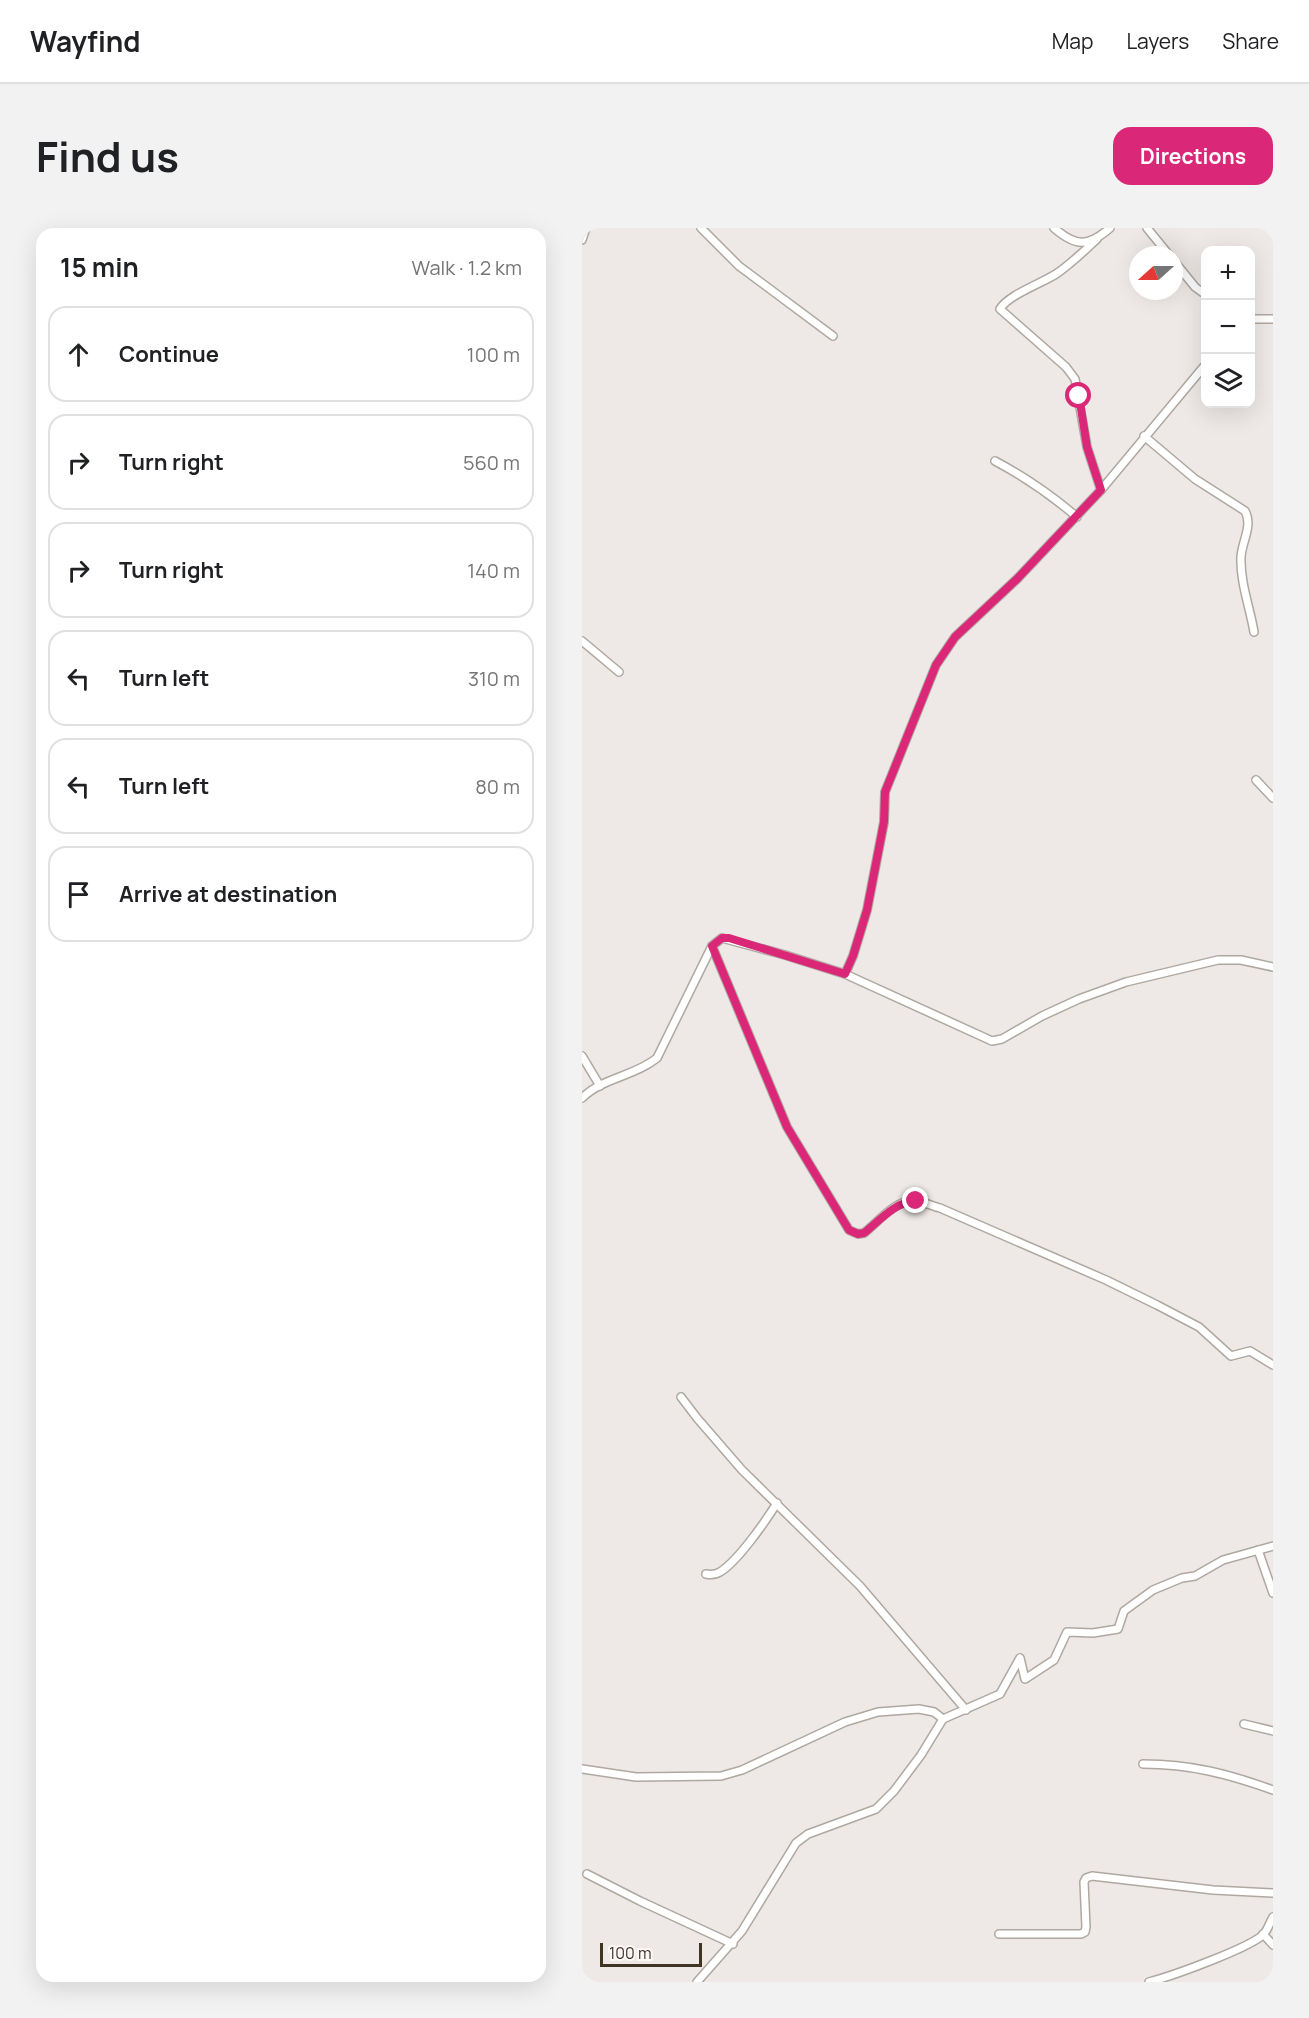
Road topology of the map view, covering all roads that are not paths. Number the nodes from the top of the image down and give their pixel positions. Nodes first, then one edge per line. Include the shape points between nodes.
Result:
1 (586, 228) edge
2 (701, 228) edge
3 (1054, 228) edge
4 (1110, 228) edge
5 (1146, 228) edge
6 (1097, 239) junction
7 (582, 240) edge
8 (1161, 246) edge
9 (1183, 272) edge
10 (1201, 291) edge
11 (1255, 319) edge
12 (1273, 319) edge
13 (833, 336) dead end
14 (1201, 370) edge
15 (1144, 436) junction
16 (995, 461) dead end
17 (1101, 490) junction
18 (1077, 517) junction
19 (1254, 632) dead end
20 (582, 641) edge
21 (619, 672) dead end
22 (1256, 780) dead end
23 (1273, 798) edge
24 (712, 946) junction
25 (1273, 967) edge
26 (845, 974) junction
27 (582, 1056) edge
28 (600, 1086) junction
29 (582, 1098) edge
30 (1273, 1365) edge
31 (681, 1396) dead end
32 (777, 1503) junction
33 (1273, 1546) edge
34 (1258, 1550) junction
35 (706, 1574) dead end
36 (1273, 1593) edge
37 (966, 1710) junction
38 (943, 1719) junction
39 (1245, 1724) dead end
40 (1273, 1731) edge
41 (1143, 1764) dead end
42 (582, 1769) edge
43 (1273, 1790) edge
44 (587, 1874) dead end
45 (1273, 1893) edge
46 (1273, 1917) edge
47 (999, 1934) dead end
48 (1263, 1934) junction
49 (733, 1944) junction
50 (1273, 1945) edge
51 (697, 1982) edge
52 (1152, 1982) edge

1 - 7 street
2 - 13 street via 739,266
3 - 6 street via 1081,243
4 - 6 street
5 - 8 street
6 - 17 street via 1057,273 1000,309 1075,379 1087,447
9 - 10 street
11 - 12 street
14 - 15 street
15 - 17 street
15 - 19 street via 1195,479 1245,511 1248,523 1241,567
16 - 18 street via 1025,477
17 - 18 street
18 - 26 street via 955,637 936,665 885,792 884,822 867,910
20 - 21 street
22 - 23 street
24 - 26 street via 729,938
24 - 28 street via 657,1058
24 - 30 street via 787,1127 849,1230 864,1233 899,1204 909,1201 940,1208 1166,1310 1199,1327 1231,1356 1250,1351
25 - 26 street via 1218,960 1126,982 1060,1008 997,1041 926,1013
27 - 28 street
28 - 29 street
31 - 32 street via 742,1470
32 - 35 street via 755,1536 728,1565 713,1575
32 - 37 street via 860,1586
33 - 34 street
34 - 36 street
34 - 37 street via 1223,1560 1195,1576 1154,1590 1124,1611 1118,1629 1067,1632 1054,1660 1025,1679 1020,1658 1000,1695
37 - 38 street
38 - 42 street via 919,1709 878,1712 845,1722 721,1776 636,1777
38 - 49 street via 921,1755 882,1804 871,1812 808,1834 796,1843
39 - 40 street
41 - 43 street via 1173,1764 1229,1774
44 - 49 street
45 - 47 street via 1092,1876 1084,1882 1085,1932
46 - 48 street
48 - 50 street
48 - 52 street via 1214,1959
49 - 51 street

